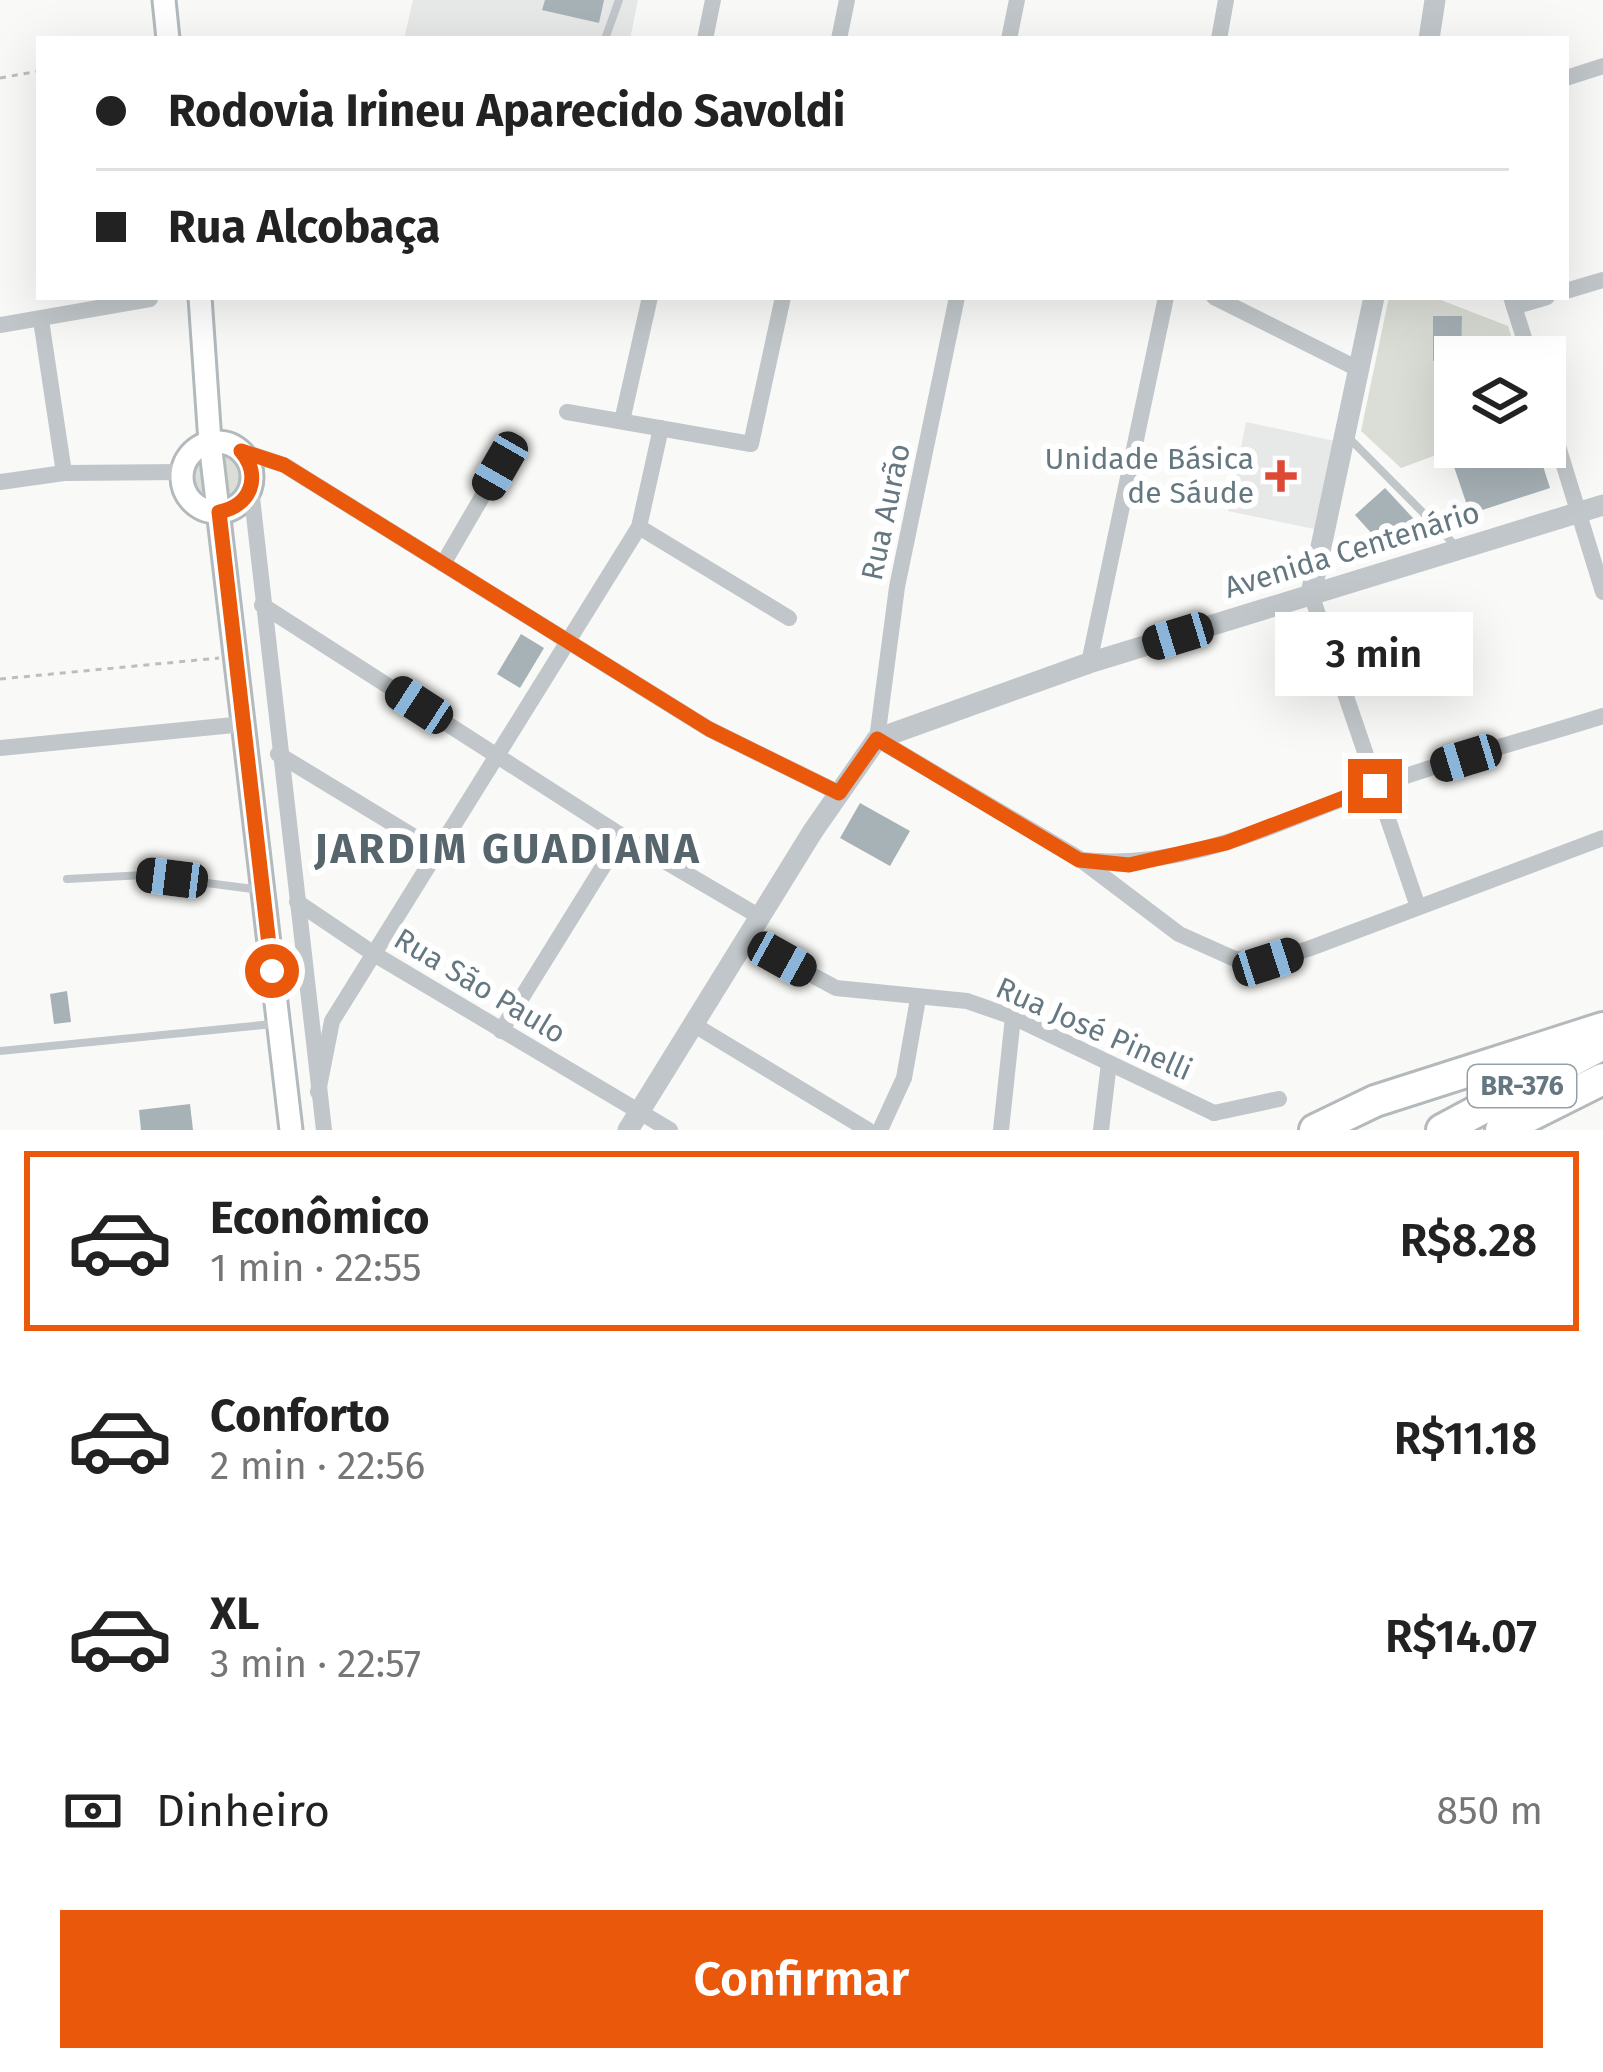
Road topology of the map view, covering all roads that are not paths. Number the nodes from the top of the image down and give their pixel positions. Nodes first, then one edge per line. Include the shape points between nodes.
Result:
1 (164, 0) edge
2 (619, 0) edge
3 (713, 0) edge
4 (847, 0) edge
5 (1017, 0) edge
6 (1226, 0) edge
7 (1436, 0) edge
8 (169, 36) edge
9 (606, 36) edge
10 (707, 36) edge
11 (839, 36) edge
12 (1010, 36) edge
13 (1220, 36) edge
14 (1430, 36) edge
15 (1603, 66) edge
16 (1569, 78) edge
17 (1603, 280) edge
18 (1569, 290) edge
19 (145, 300) edge
20 (200, 300) edge
21 (649, 300) edge
22 (782, 300) edge
23 (956, 300) edge
24 (1165, 300) edge
25 (1220, 300) edge
26 (1373, 300) edge
27 (1513, 302) edge
28 (41, 320) junction
29 (0, 325) edge
30 (1524, 336) edge
31 (1358, 369) junction
32 (566, 412) dead end
33 (622, 421) junction
34 (661, 428) junction
35 (1347, 436) junction
36 (210, 442) junction
37 (241, 451) junction
38 (500, 466) dead end
39 (1564, 468) edge
40 (182, 472) junction
41 (64, 473) junction
42 (0, 482) edge
43 (251, 489) junction
44 (1603, 505) edge
45 (219, 512) junction
46 (1578, 513) junction
47 (639, 526) junction
48 (1458, 548) junction
49 (442, 564) junction
50 (1603, 592) edge
51 (1311, 594) junction
52 (262, 605) junction
53 (789, 618) dead end
54 (569, 641) junction
55 (1089, 663) junction
56 (1603, 716) edge
57 (244, 724) junction
58 (877, 739) junction
59 (0, 748) edge
60 (278, 754) junction
61 (497, 755) junction
62 (1375, 786) junction
63 (839, 793) junction
64 (622, 836) junction
65 (1603, 838) edge
66 (436, 850) junction
67 (1079, 860) junction
68 (67, 879) dead end
69 (263, 891) junction
70 (297, 902) junction
71 (1417, 904) junction
72 (762, 918) junction
73 (747, 940) junction
74 (374, 954) junction
75 (918, 999) junction
76 (1013, 1018) junction
77 (279, 1024) junction
78 (696, 1026) junction
79 (1603, 1028) edge
80 (502, 1031) junction
81 (1603, 1044) edge
82 (0, 1051) edge
83 (1109, 1063) junction
84 (1603, 1079) edge
85 (318, 1091) junction
86 (1279, 1099) dead end
87 (634, 1121) edge
88 (1212, 1122) edge
89 (291, 1130) edge
90 (324, 1130) edge
91 (670, 1130) edge
92 (868, 1130) edge
93 (880, 1130) edge
94 (1000, 1130) edge
95 (1101, 1130) edge
96 (1315, 1130) edge
97 (1442, 1130) edge
98 (1501, 1130) edge

1 - 8 main road
2 - 9 lane
3 - 10 street
4 - 11 street
5 - 12 street
6 - 13 street
7 - 14 street
15 - 16 street
17 - 18 street
19 - 28 street
20 - 36 main road
21 - 33 street
22 - 34 street via 751,444
23 - 58 street, Rua Aurão via 898,587
24 - 55 street
25 - 31 street
26 - 31 street
27 - 30 street
28 - 29 street
28 - 41 street
31 - 35 street
32 - 33 street
33 - 34 street
34 - 47 street
35 - 48 lane
35 - 51 street
36 - 37 main road
36 - 40 main road via 191,452
36 - 45 main road
37 - 43 main road via 252,468
37 - 49 street via 284,465
38 - 49 street
39 - 46 street
40 - 41 street
40 - 45 main road via 196,505
41 - 42 street
43 - 45 main road
43 - 52 street
44 - 46 street, Avenida Centenário
45 - 57 main road
46 - 48 street, Avenida Centenário
46 - 50 street
47 - 53 street
47 - 54 street
48 - 51 street, Avenida Centenário
49 - 54 street
51 - 55 street, Avenida Centenário
51 - 62 street
52 - 60 street
52 - 61 street
54 - 61 street
54 - 63 street via 709,729
55 - 58 street, Avenida Centenário
56 - 62 street
57 - 59 street
57 - 69 main road
58 - 63 street
58 - 67 street
60 - 66 street
60 - 70 street
61 - 64 street
61 - 66 street
62 - 67 street via 1174,859
62 - 71 street
63 - 72 street
64 - 72 street
64 - 80 street
65 - 71 street
66 - 74 street
67 - 71 street via 1179,934 1235,959 1268,962
68 - 69 lane via 145,875
69 - 77 main road
70 - 74 street, Rua São Paulo
70 - 85 street
72 - 73 street
73 - 75 street, Rua José Pinelli via 836,988
73 - 78 street
74 - 80 street, Rua São Paulo
74 - 85 street via 332,1022
75 - 76 street, Rua José Pinelli via 967,1001
75 - 93 street via 904,1078
76 - 83 street, Rua José Pinelli
76 - 94 street
77 - 82 lane
77 - 89 main road
78 - 87 street
78 - 92 street
79 - 96 highway via 1376,1100
80 - 87 street, Rua São Paulo
81 - 97 highway, BR-376
83 - 88 street, Rua José Pinelli
83 - 95 street
84 - 98 highway, BR-376
85 - 90 street
86 - 88 street
87 - 91 street, Rua São Paulo

